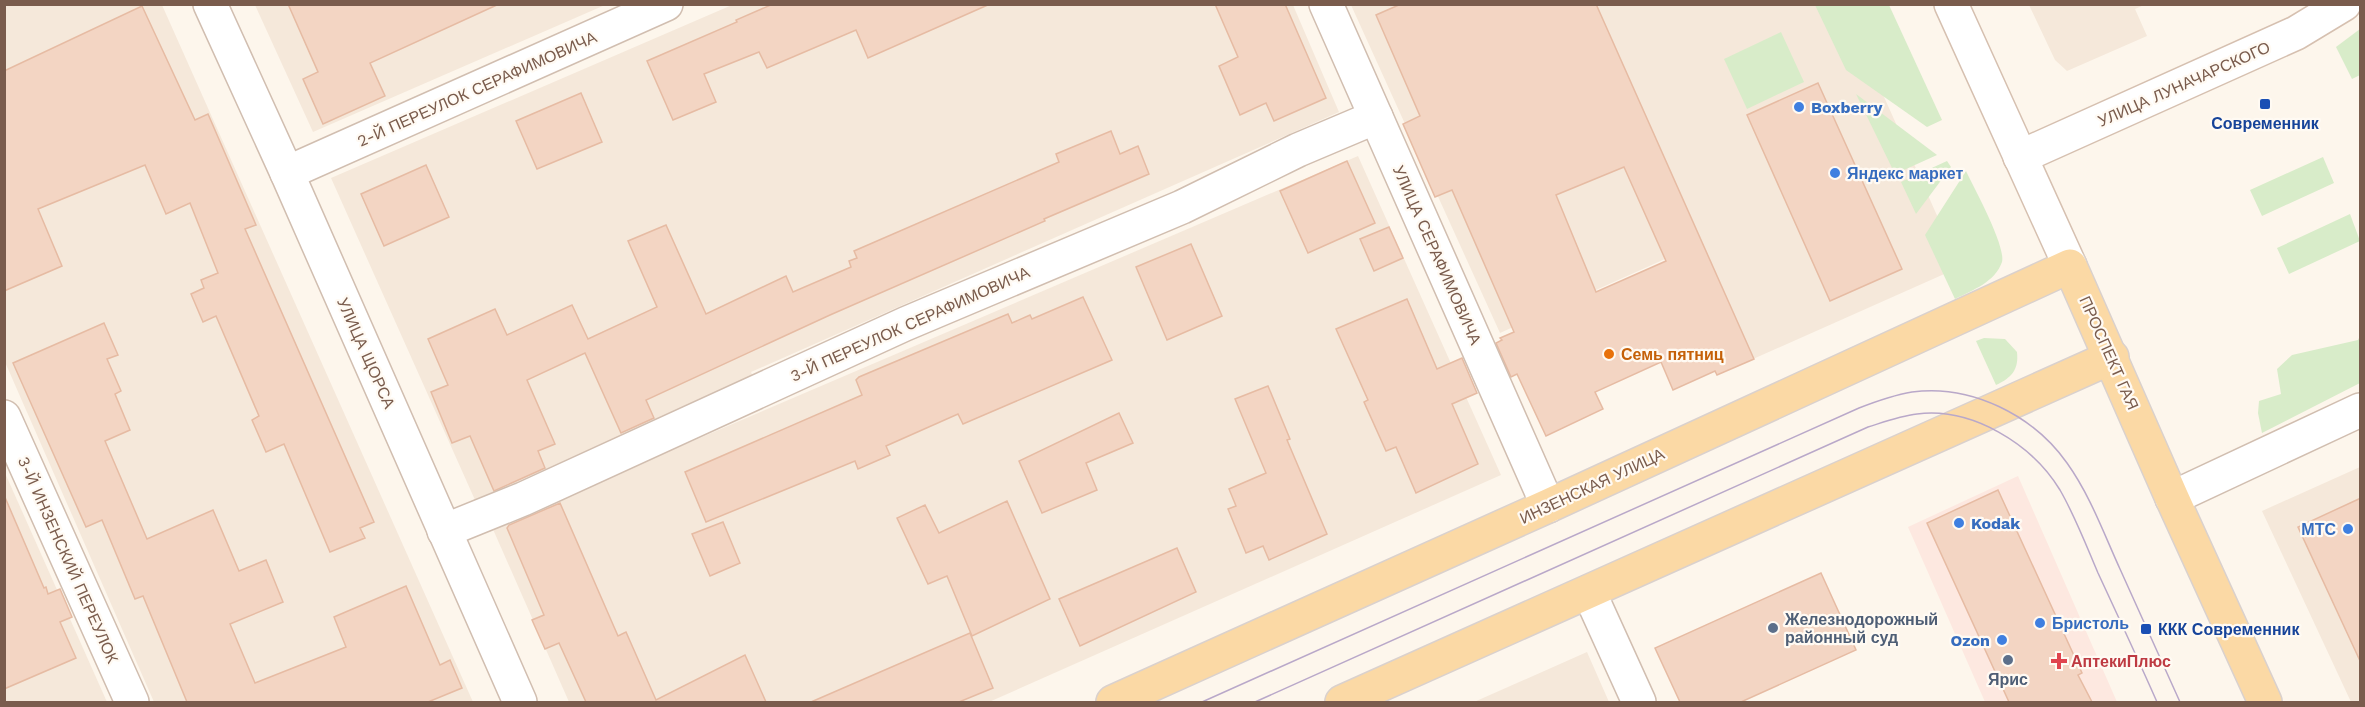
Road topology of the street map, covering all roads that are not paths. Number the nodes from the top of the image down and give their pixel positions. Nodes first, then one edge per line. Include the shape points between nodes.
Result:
1 (210, 4) edge
2 (666, 4) edge
3 (1326, 4) edge
4 (1951, 4) edge
5 (2344, 4) edge
6 (1376, 117) junction
7 (2020, 157) junction
8 (287, 173) junction
9 (2070, 266) junction
10 (2112, 357) junction
11 (2361, 410) edge
12 (4, 417) edge
13 (2172, 498) junction
14 (1548, 506) junction
15 (444, 531) junction
16 (1589, 592) junction
17 (132, 702) edge
18 (520, 702) edge
19 (1113, 702) edge
20 (1342, 702) edge
21 (1639, 702) edge
22 (2265, 702) edge

1 - 8 street, УЛИЦА ЩОРСА
2 - 8 street, 2-Й ПЕРЕУЛОК СЕРАФИМОВИЧА
3 - 6 street, УЛИЦА СЕРАФИМОВИЧА
4 - 7 street, ПРОСПЕКТ ГАЯ
5 - 7 street, УЛИЦА ЛУНАЧАРСКОГО via 2296,33
6 - 14 street, УЛИЦА СЕРАФИМОВИЧА
6 - 15 street, 3-Й ПЕРЕУЛОК СЕРАФИМОВИЧА via 1182,207 905,324 523,499
7 - 9 street, ПРОСПЕКТ ГАЯ
8 - 15 street, УЛИЦА ЩОРСА
9 - 10 main road, ПРОСПЕКТ ГАЯ
9 - 14 main road, ИНЗЕНСКАЯ УЛИЦА
10 - 13 main road, ПРОСПЕКТ ГАЯ
10 - 16 main road
11 - 13 street
12 - 17 street, 3-Й ИНЗЕНСКИЙ ПЕРЕУЛОК
13 - 22 main road, ПРОСПЕКТ ГАЯ
14 - 19 main road, ИНЗЕНСКАЯ УЛИЦА
15 - 18 street, УЛИЦА ЩОРСА
16 - 20 main road
16 - 21 street

